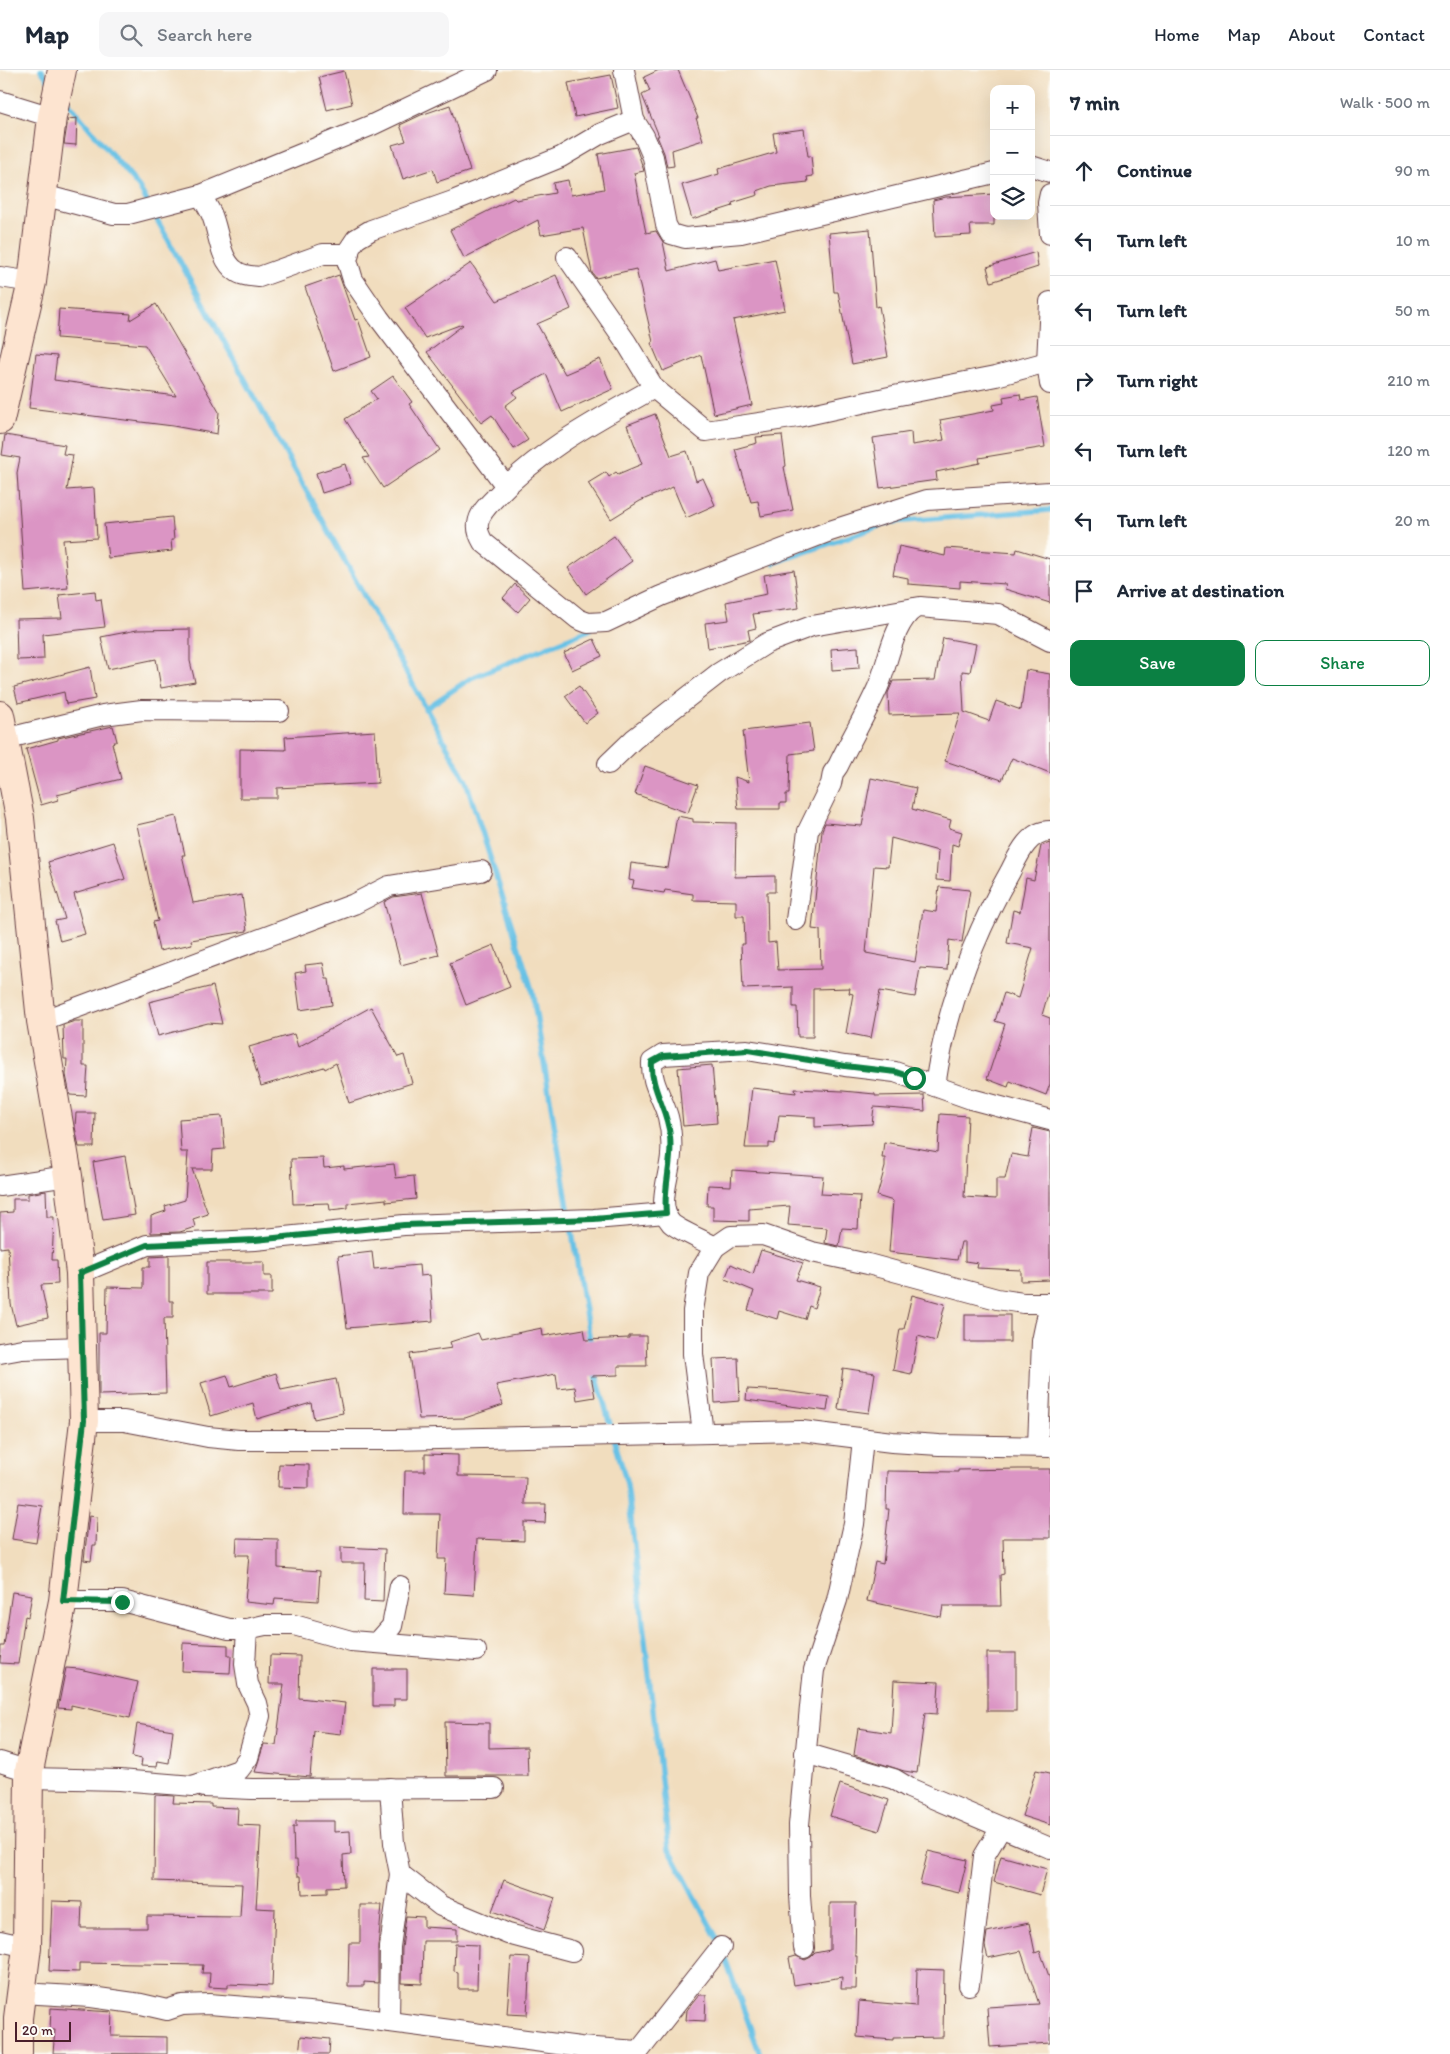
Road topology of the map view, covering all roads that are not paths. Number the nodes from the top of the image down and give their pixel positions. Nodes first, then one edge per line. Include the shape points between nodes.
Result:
1 (62, 70) edge
2 (487, 70) edge
3 (624, 70) edge
4 (0, 101) edge
5 (52, 116) junction
6 (634, 120) junction
7 (1035, 167) edge
8 (1050, 172) edge
9 (990, 173) edge
10 (1050, 194) edge
11 (43, 195) junction
12 (201, 196) junction
13 (1050, 234) edge
14 (349, 254) junction
15 (567, 257) dead end
16 (0, 277) edge
17 (32, 282) junction
18 (1050, 302) edge
19 (1047, 362) junction
20 (1050, 384) edge
21 (654, 388) junction
22 (0, 420) edge
23 (506, 486) junction
24 (1050, 492) edge
25 (915, 608) junction
26 (1050, 641) edge
27 (279, 711) dead end
28 (1, 732) edge
29 (608, 764) dead end
30 (1050, 830) edge
31 (481, 870) dead end
32 (796, 920) dead end
33 (41, 1021) junction
34 (934, 1086) junction
35 (1050, 1120) edge
36 (68, 1176) junction
37 (0, 1186) edge
38 (666, 1213) junction
39 (715, 1247) junction
40 (80, 1273) junction
41 (1049, 1303) edge
42 (83, 1347) junction
43 (0, 1353) edge
44 (84, 1421) junction
45 (703, 1433) junction
46 (863, 1439) junction
47 (1044, 1447) edge
48 (400, 1586) dead end
49 (63, 1601) junction
50 (247, 1630) junction
51 (377, 1643) junction
52 (476, 1651) dead end
53 (805, 1753) junction
54 (0, 1762) edge
55 (29, 1774) junction
56 (182, 1786) junction
57 (390, 1788) junction
58 (494, 1788) dead end
59 (1001, 1828) junction
60 (1050, 1848) edge
61 (400, 1874) junction
62 (0, 1942) edge
63 (27, 1947) junction
64 (721, 1947) dead end
65 (804, 1948) dead end
66 (572, 1950) dead end
67 (969, 1985) dead end
68 (21, 1993) junction
69 (389, 2022) junction
70 (18, 2054) edge

1 - 5 street
2 - 12 street via 372,125
3 - 6 street
4 - 5 street
5 - 11 street
6 - 9 street via 653,157 666,225 671,234 685,238 741,233
6 - 14 street via 600,134 561,157 371,230 356,238
7 - 8 street
10 - 13 street
11 - 12 street via 114,214 134,213
11 - 17 street
12 - 14 street via 211,213 224,255 230,267 237,272 259,277 323,254
14 - 23 street via 348,265 353,280
15 - 21 street
16 - 17 street
17 - 22 street
18 - 19 street
19 - 20 street
19 - 21 street via 996,376 798,417 706,432
21 - 23 street via 575,432
23 - 24 street via 479,518 478,529 483,542 588,624 606,622 661,596 830,531 927,500
25 - 26 street via 998,614
25 - 29 street via 812,626 766,643 718,673 634,739
25 - 32 street via 904,619 878,686 833,772 831,784 808,831
27 - 28 street via 142,710
28 - 33 street via 20,818
30 - 34 street via 1026,843 972,946 940,1052
31 - 33 street via 389,886 354,904
33 - 36 street
34 - 35 street
34 - 38 street via 896,1072 748,1050 663,1056 652,1062 651,1076 667,1116 670,1136 671,1155 664,1199
36 - 37 street
36 - 40 street
38 - 39 street via 671,1223
38 - 40 street via 594,1219 404,1225 255,1240 147,1245
39 - 41 street via 731,1236 762,1235 812,1252 997,1298
39 - 45 street via 699,1273 693,1312 693,1354
40 - 42 street
41 - 47 street via 1042,1341
42 - 43 street
42 - 44 street
44 - 45 street via 124,1421 239,1440
44 - 49 street
45 - 46 street via 802,1431
46 - 47 street via 940,1445
46 - 53 street via 854,1524 837,1600 814,1670
48 - 51 street via 392,1626
49 - 50 street via 122,1602 229,1630
49 - 55 street
50 - 51 street via 265,1625 294,1626 351,1641
50 - 56 street via 244,1664 260,1716 248,1758 239,1770 194,1786
51 - 52 street
53 - 59 street via 894,1779
53 - 65 street via 800,1824
54 - 55 street
55 - 56 street
55 - 63 street
56 - 57 street
57 - 58 street
57 - 61 street
59 - 60 street
59 - 67 street via 984,1856
61 - 66 street via 441,1906 508,1934
61 - 69 street via 390,1947
62 - 63 street
63 - 68 street
64 - 69 street via 639,2051 580,2047
68 - 69 street via 91,1997 167,2010 182,2005 209,2004
68 - 70 street

